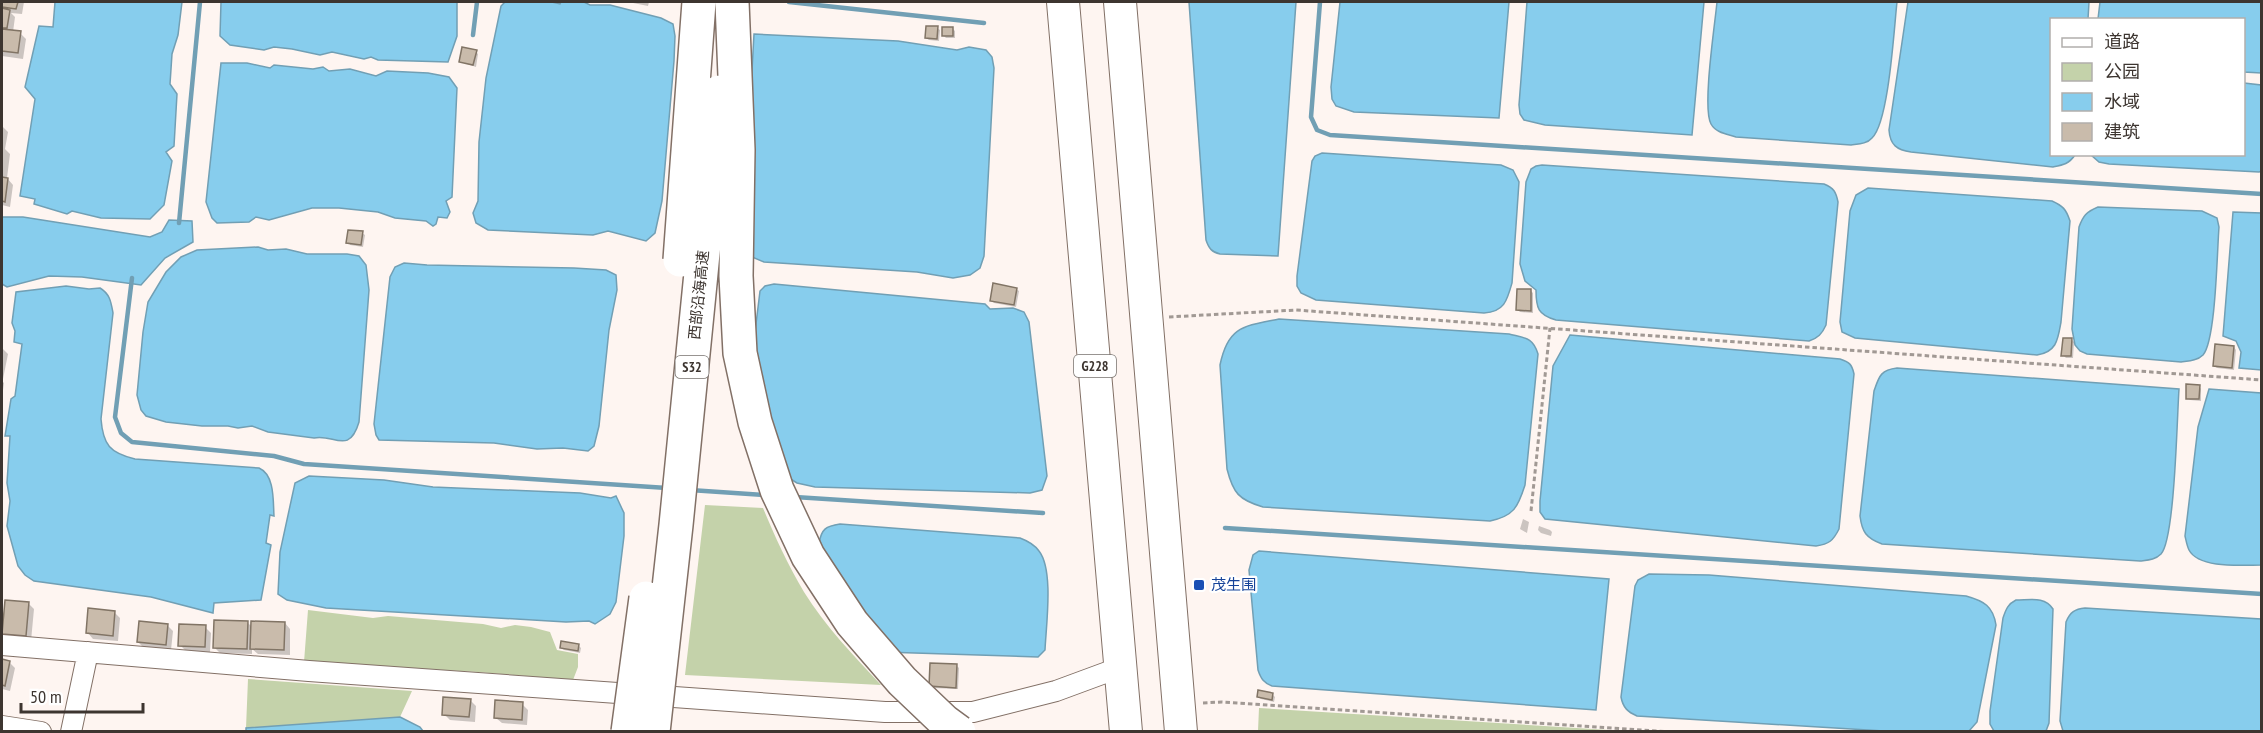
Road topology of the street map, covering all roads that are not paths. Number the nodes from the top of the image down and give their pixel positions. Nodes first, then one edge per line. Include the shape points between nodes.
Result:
1 (699, 2) edge
2 (730, 2) edge
3 (1063, 2) edge
4 (1120, 2) edge
5 (2, 645) edge
6 (88, 652) junction
7 (1121, 667) junction
8 (1180, 718) edge
9 (2, 726) edge
10 (42, 732) edge
11 (71, 732) edge
12 (628, 732) edge
13 (653, 732) edge
14 (959, 732) edge
15 (1126, 732) edge

1 - 12 highway, 西部沿海高速 / S32, bridge via 680,267
2 - 13 highway, 西部沿海高速 / S32, bridge
2 - 14 highway, bridge via 738,150 736,276 740,353 755,422 777,490 808,556 852,623 902,681
3 - 7 highway, G228
4 - 8 highway
5 - 6 street
6 - 7 street via 885,711 973,712 1056,691
6 - 11 street
7 - 15 highway, G228
9 - 10 street

